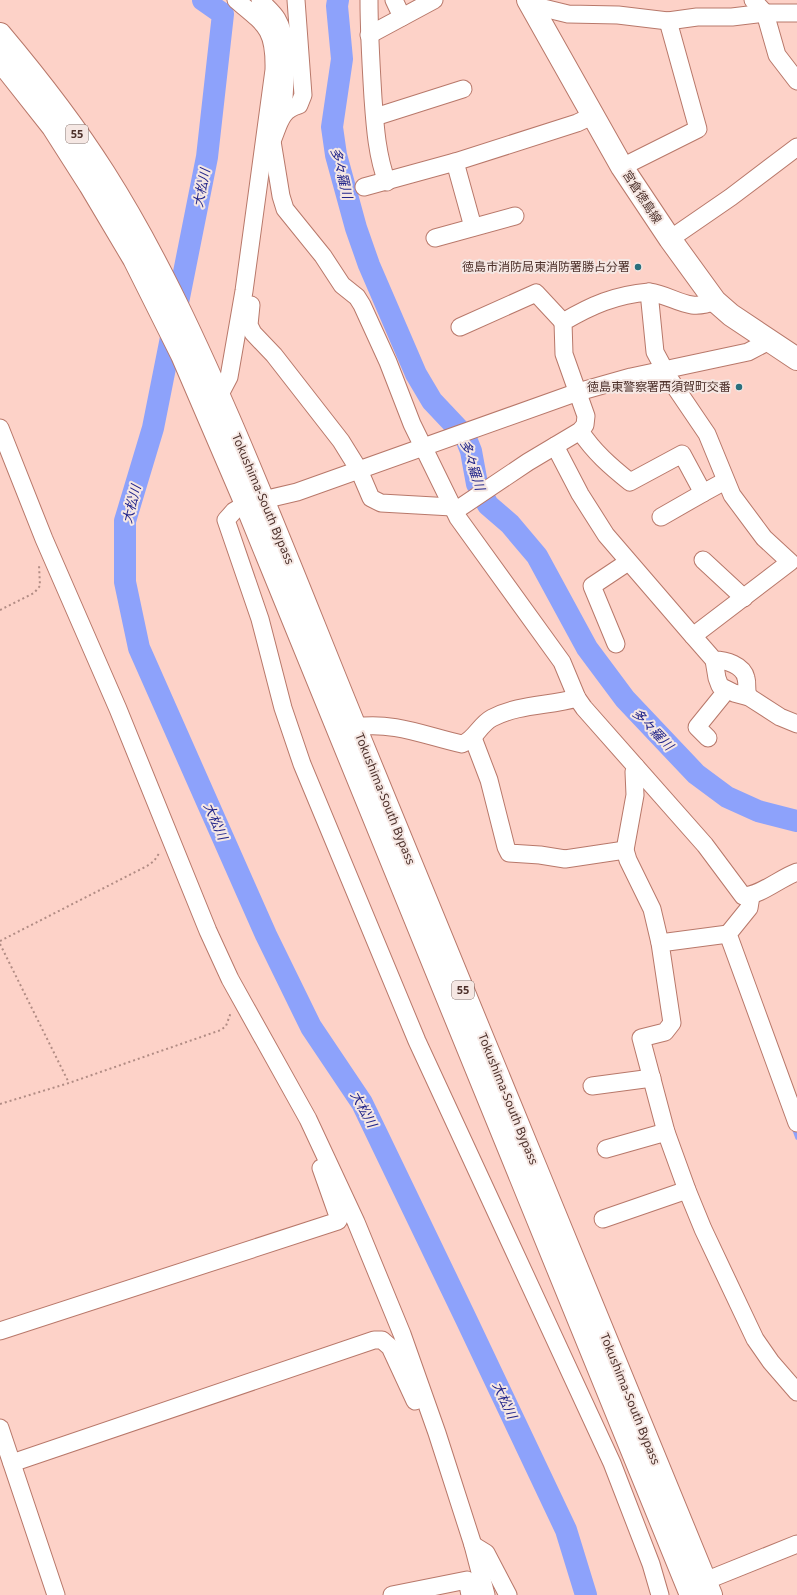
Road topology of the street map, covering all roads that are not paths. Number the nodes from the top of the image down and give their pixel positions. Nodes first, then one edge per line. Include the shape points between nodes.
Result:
1 (236, 0) edge
2 (260, 0) edge
3 (296, 0) edge
4 (369, 0) edge
5 (394, 0) edge
6 (434, 0) edge
7 (753, 0) edge
8 (778, 0) edge
9 (529, 3) edge
10 (765, 13) junction
11 (797, 13) edge
12 (402, 17) junction
13 (668, 21) junction
14 (0, 34) edge
15 (369, 35) junction
16 (0, 60) edge
17 (797, 81) edge
18 (463, 89) dead end
19 (271, 107) junction
20 (594, 115) junction
21 (375, 117) junction
22 (270, 138) junction
23 (797, 147) edge
24 (455, 162) junction
25 (622, 166) junction
26 (387, 182) junction
27 (364, 187) dead end
28 (515, 216) dead end
29 (473, 228) junction
30 (435, 238) dead end
31 (670, 239) junction
32 (139, 250) junction
33 (244, 291) junction
34 (649, 292) junction
35 (715, 301) junction
36 (563, 322) junction
37 (460, 327) dead end
38 (769, 341) junction
39 (797, 359) edge
40 (664, 369) junction
41 (217, 390) junction
42 (578, 392) junction
43 (0, 428) edge
44 (580, 431) junction
45 (555, 446) junction
46 (422, 447) junction
47 (359, 470) junction
48 (725, 481) junction
49 (703, 493) junction
50 (255, 502) junction
51 (454, 509) junction
52 (662, 517) dead end
53 (702, 560) dead end
54 (628, 562) junction
55 (794, 565) edge
56 (744, 598) junction
57 (694, 636) junction
58 (616, 644) dead end
59 (714, 660) junction
60 (727, 690) junction
61 (749, 697) junction
62 (577, 698) junction
63 (797, 724) edge
64 (355, 727) junction
65 (473, 738) junction
66 (708, 738) dead end
67 (636, 767) junction
68 (625, 850) junction
69 (796, 875) edge
70 (751, 896) junction
71 (728, 934) junction
72 (660, 943) junction
73 (652, 1078) junction
74 (592, 1086) dead end
75 (797, 1123) edge
76 (666, 1132) junction
77 (323, 1148) junction
78 (606, 1149) dead end
79 (687, 1190) junction
80 (603, 1219) dead end
81 (0, 1331) edge
82 (797, 1392) edge
83 (428, 1405) junction
84 (0, 1428) edge
85 (12, 1463) junction
86 (473, 1544) junction
87 (797, 1544) edge
88 (701, 1592) edge
89 (56, 1595) edge
90 (392, 1595) edge
91 (470, 1595) edge
92 (486, 1595) edge
93 (508, 1595) edge
94 (660, 1595) edge

1 - 19 street via 264,22 272,36 275,55
2 - 19 street via 276,17 282,30 286,64 284,99
3 - 22 street via 303,94 299,105 289,107 282,115
4 - 15 street
5 - 12 street
6 - 12 street
7 - 10 street
8 - 10 street
9 - 13 street via 568,14 618,15
9 - 20 main road, 宮倉徳島線
10 - 11 street
10 - 13 street
10 - 17 street via 777,55
12 - 15 street
13 - 25 street via 698,129
14 - 32 main road, Tokushima-South Bypass / 55 via 66,117 104,174
15 - 21 street
16 - 32 main road, Tokushima-South Bypass / 55 via 53,127 90,185
18 - 21 street
19 - 22 street
20 - 24 street via 577,123
20 - 25 main road, 宮倉徳島線
21 - 26 street via 379,154
22 - 33 street
22 - 46 street via 279,188 286,209 342,285 362,304
23 - 31 street
24 - 26 street
24 - 29 street
25 - 31 main road, 宮倉徳島線
26 - 27 street
28 - 29 street
29 - 30 street
31 - 35 main road, 宮倉徳島線
32 - 41 main road, Tokushima-South Bypass / 55 via 164,279
32 - 50 main road, Tokushima-South Bypass / 55 via 160,308 209,418
33 - 41 street via 229,377
33 - 47 street via 249,294 251,303 249,325 253,334 292,377 341,441
34 - 35 street via 694,307
34 - 36 street via 609,299
34 - 40 street via 655,352
35 - 38 main road, 宮倉徳島線
36 - 37 street via 536,293
36 - 42 street via 564,354
38 - 39 main road, 宮倉徳島線
38 - 40 street via 748,352
40 - 42 street
40 - 48 street via 707,434
41 - 50 main road, Tokushima-South Bypass / 55
42 - 44 street via 586,416 585,425
42 - 46 street
43 - 77 street via 230,979
44 - 45 street
44 - 49 street via 599,456 630,482 682,454
45 - 51 street
45 - 54 street via 592,515
46 - 47 street
46 - 51 street
47 - 50 street via 297,492
47 - 51 street via 368,493 375,501
48 - 49 street
48 - 55 street via 732,495 764,538
49 - 52 street
50 - 64 main road, Tokushima-South Bypass / 55
50 - 88 main road, Tokushima-South Bypass / 55
50 - 94 street via 234,511 226,520 260,619 283,708 302,764 417,1041 612,1463 651,1564
51 - 62 street via 465,529 562,662
53 - 56 street
54 - 57 street
54 - 58 street via 592,586
55 - 56 street
56 - 57 street
57 - 59 street
59 - 60 street via 716,678 720,686
59 - 61 street via 724,660 736,665 744,673 747,679 746,693
60 - 61 street
60 - 66 street via 697,727
61 - 63 street via 780,717
62 - 65 street via 509,711 492,718 480,727
62 - 67 street
64 - 65 street via 380,725 420,732 462,744
64 - 88 main road, Tokushima-South Bypass / 55
65 - 68 street via 489,780 509,853 565,859
67 - 68 street via 635,796
67 - 70 street via 705,845 743,896
68 - 72 street via 646,895
69 - 70 street
70 - 71 street via 749,908
71 - 72 street
71 - 75 street
72 - 73 street via 672,1023 665,1032 641,1038
73 - 74 street
73 - 76 street
76 - 78 street
76 - 79 street
77 - 81 street via 316,1154 338,1221
77 - 83 street via 402,1334
79 - 80 street
79 - 82 street via 755,1339
83 - 85 street via 417,1406 390,1347 382,1340 374,1340
83 - 86 street
84 - 85 street
85 - 89 street
86 - 92 street
86 - 93 street via 486,1553
87 - 88 street
90 - 91 street via 467,1580

